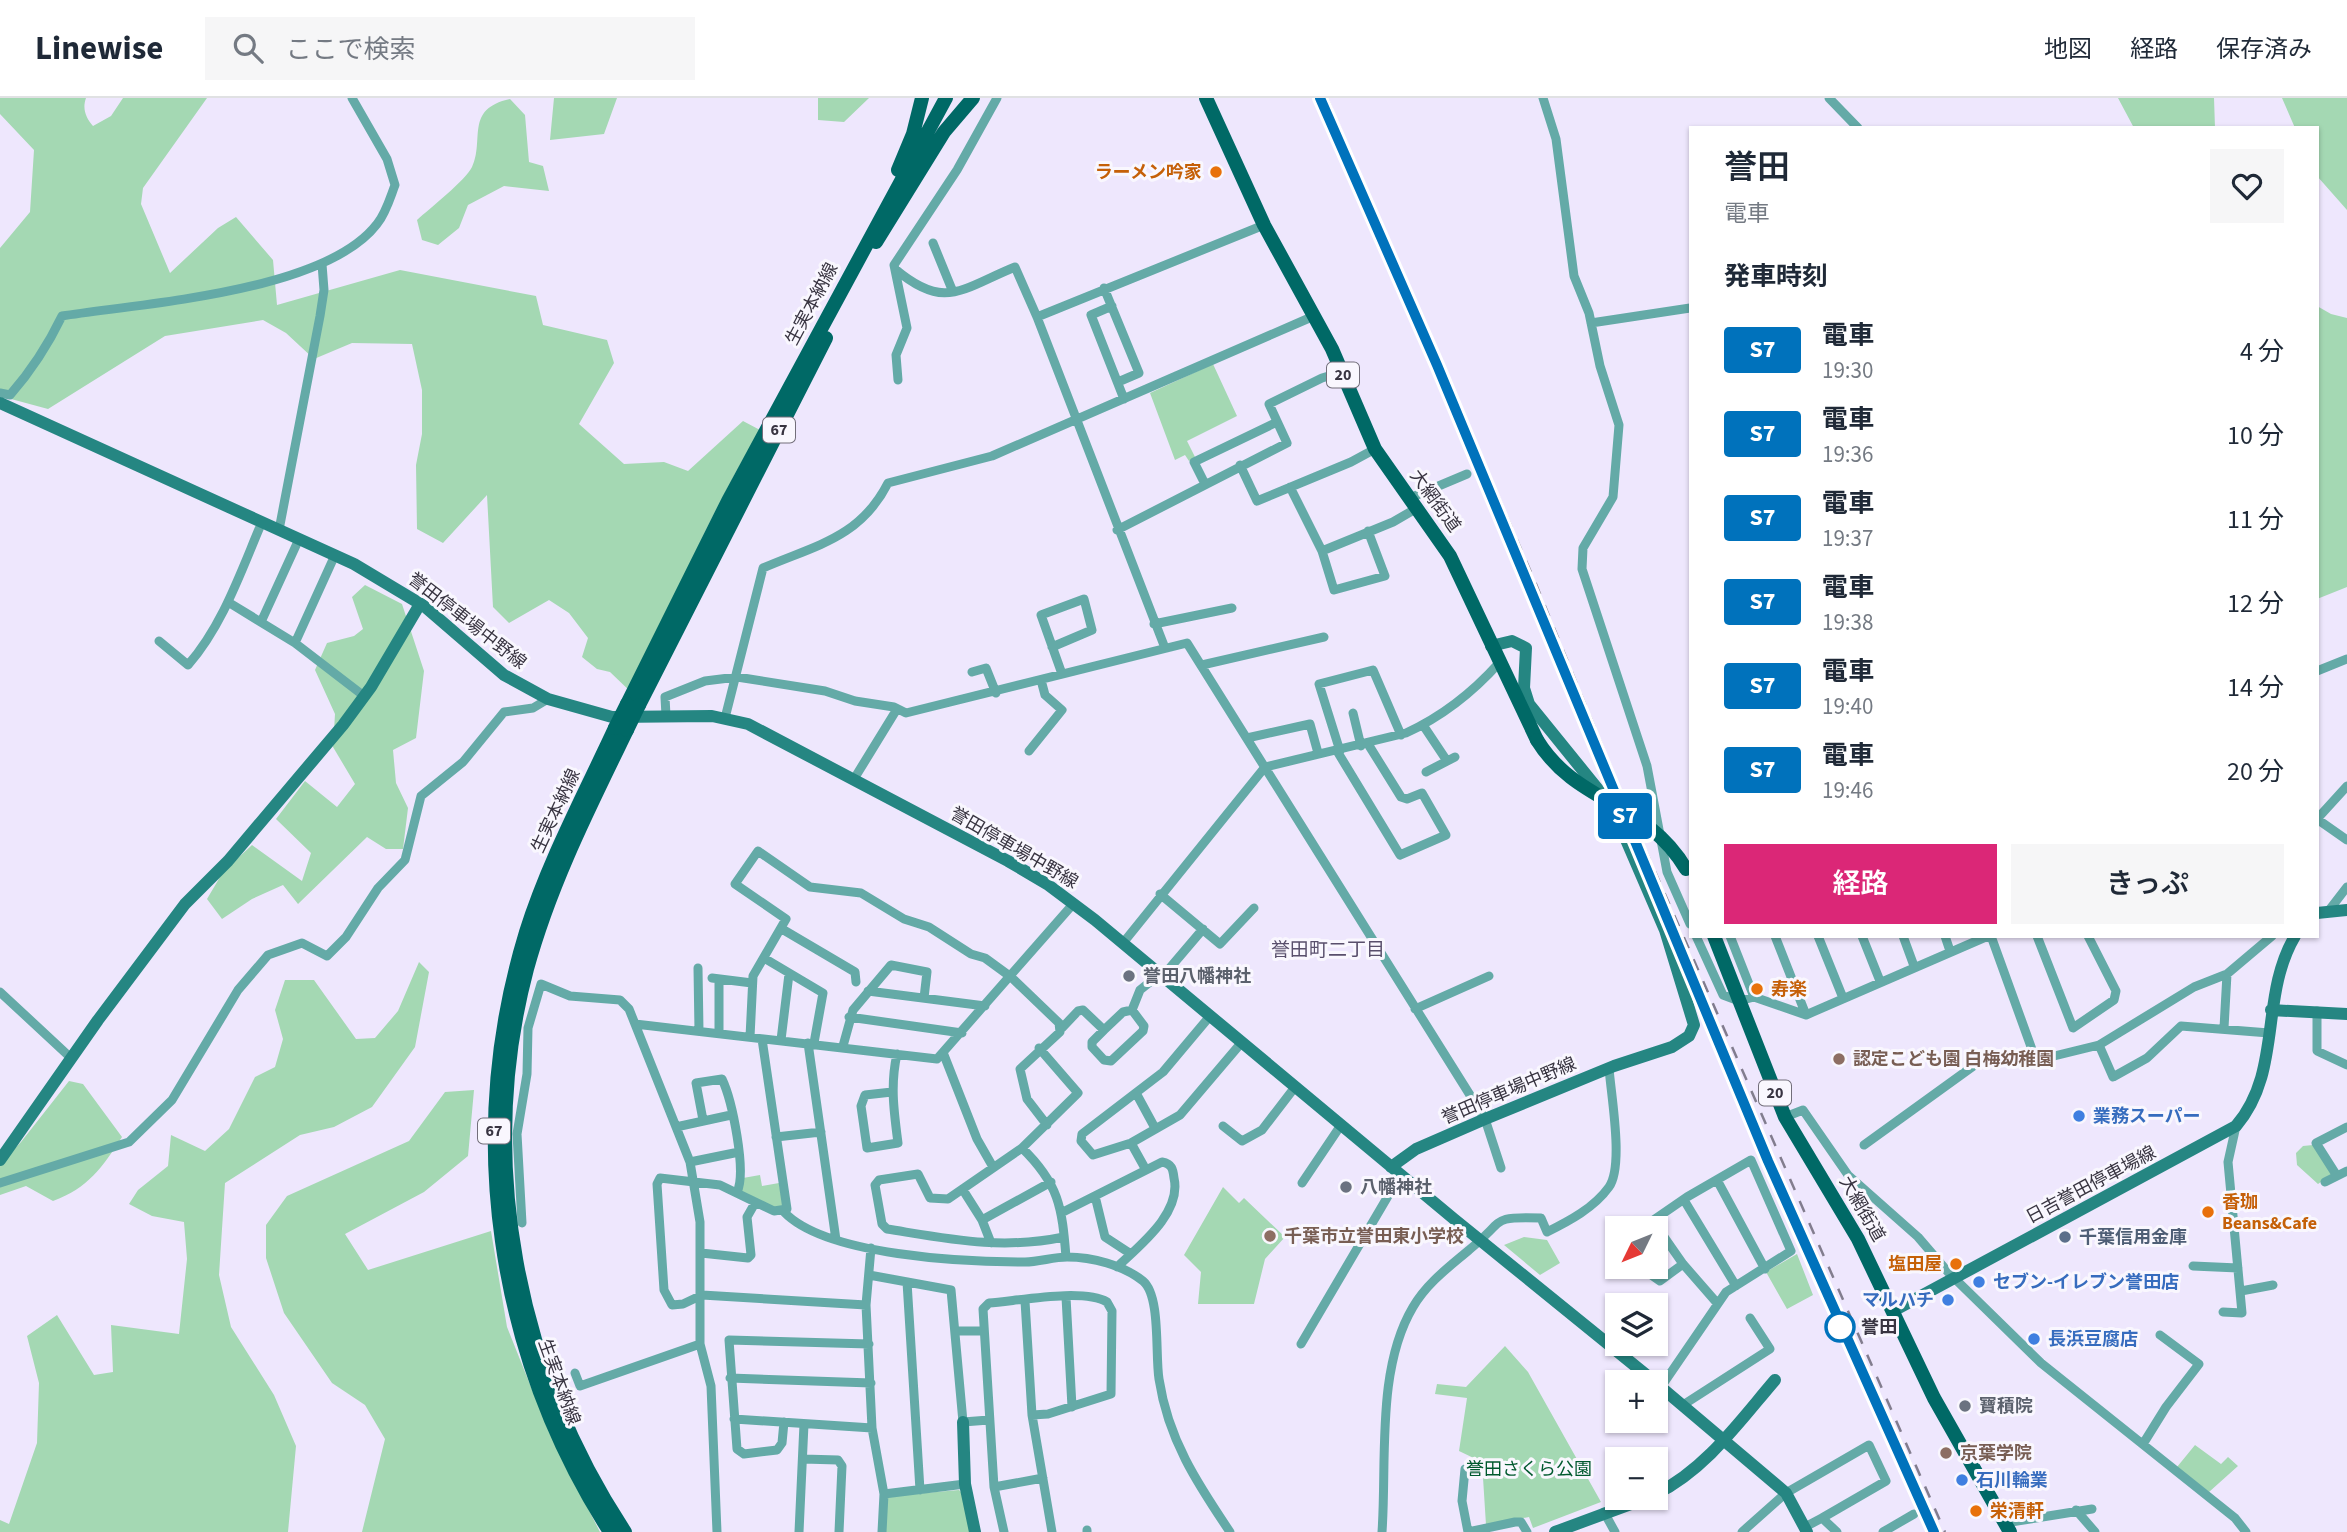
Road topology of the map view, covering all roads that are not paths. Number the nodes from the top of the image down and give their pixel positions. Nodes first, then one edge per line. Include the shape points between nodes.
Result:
1 (352, 98) edge
2 (922, 98) edge
3 (946, 98) edge
4 (973, 98) edge
5 (997, 98) edge
6 (1206, 98) edge
7 (1543, 98) edge
8 (1829, 98) edge
9 (1856, 126) edge
10 (1264, 225) junction
11 (933, 243) dead end
12 (869, 246) junction
13 (323, 264) junction
14 (895, 269) junction
15 (1104, 288) junction
16 (953, 292) junction
17 (1112, 306) junction
18 (1689, 308) edge
19 (1314, 316) junction
20 (1037, 317) junction
21 (1591, 323) junction
22 (1342, 372) junction
23 (898, 380) dead end
24 (1118, 382) junction
25 (0, 393) edge
26 (1125, 399) junction
27 (0, 402) edge
28 (1076, 421) junction
29 (1277, 422) junction
30 (1375, 449) junction
31 (1240, 465) junction
32 (1467, 474) dead end
33 (1205, 484) junction
34 (1290, 487) junction
35 (1413, 503) junction
36 (262, 522) junction
37 (279, 530) junction
38 (1117, 530) junction
39 (1368, 531) junction
40 (299, 539) junction
41 (1322, 551) junction
42 (335, 555) junction
43 (228, 602) junction
44 (420, 604) junction
45 (1232, 608) dead end
46 (261, 622) junction
47 (1154, 624) junction
48 (1324, 637) dead end
49 (159, 641) dead end
50 (295, 643) junction
51 (1491, 646) junction
52 (1052, 647) junction
53 (1165, 648) junction
54 (2347, 659) edge
55 (1499, 663) junction
56 (1202, 665) junction
57 (2319, 670) edge
58 (972, 673) dead end
59 (1062, 674) junction
60 (737, 677) junction
61 (1041, 680) junction
62 (996, 693) junction
63 (365, 696) junction
64 (548, 699) junction
65 (897, 709) junction
66 (1353, 713) dead end
67 (667, 716) junction
68 (725, 718) junction
69 (1423, 725) junction
70 (621, 729) junction
71 (1401, 735) junction
72 (1247, 738) junction
73 (1364, 745) junction
74 (1029, 751) dead end
75 (1338, 751) junction
76 (1318, 754) junction
77 (1265, 767) junction
78 (1426, 772) dead end
79 (854, 779) junction
80 (2347, 786) edge
81 (2319, 818) edge
82 (2319, 820) edge
83 (2347, 840) edge
84 (1688, 874) edge
85 (2347, 887) edge
86 (1160, 894) junction
87 (1074, 903) junction
88 (1254, 908) dead end
89 (2347, 910) edge
90 (2324, 911) edge
91 (1689, 922) edge
92 (782, 929) junction
93 (1203, 929) junction
94 (1697, 938) edge
95 (1715, 938) edge
96 (1731, 938) edge
97 (1776, 938) edge
98 (1819, 938) edge
99 (1863, 938) edge
100 (1904, 938) edge
101 (1946, 938) edge
102 (1985, 938) edge
103 (1991, 938) edge
104 (2038, 938) edge
105 (2089, 938) edge
106 (2270, 938) edge
107 (2294, 938) edge
108 (1123, 943) junction
109 (1950, 951) junction
110 (764, 958) junction
111 (1914, 966) junction
112 (698, 968) dead end
113 (789, 974) junction
114 (2227, 974) junction
115 (1161, 975) junction
116 (1010, 976) junction
117 (1489, 976) dead end
118 (1880, 981) junction
119 (856, 982) dead end
120 (752, 983) junction
121 (867, 991) junction
122 (0, 992) edge
123 (1754, 997) junction
124 (1843, 998) junction
125 (924, 999) junction
126 (1739, 1001) junction
127 (985, 1006) junction
128 (1415, 1009) junction
129 (1132, 1010) junction
130 (2272, 1010) junction
131 (2317, 1011) junction
132 (2347, 1014) edge
133 (1806, 1015) junction
134 (1210, 1016) junction
135 (849, 1017) junction
136 (635, 1024) junction
137 (1062, 1028) junction
138 (2224, 1028) junction
139 (1104, 1030) junction
140 (699, 1031) junction
141 (962, 1033) junction
142 (2269, 1033) junction
143 (719, 1034) junction
144 (750, 1037) junction
145 (762, 1038) junction
146 (781, 1040) junction
147 (1242, 1042) junction
148 (811, 1043) junction
149 (2099, 1045) junction
150 (843, 1046) junction
151 (1039, 1048) junction
152 (897, 1054) junction
153 (944, 1055) junction
154 (2034, 1055) junction
155 (71, 1058) junction
156 (2347, 1065) edge
157 (1609, 1068) junction
158 (1295, 1087) junction
159 (892, 1092) junction
160 (1136, 1093) junction
161 (731, 1115) junction
162 (1785, 1117) junction
163 (1485, 1119) junction
164 (703, 1120) junction
165 (1047, 1125) junction
166 (1341, 1125) junction
167 (1223, 1126) dead end
168 (2236, 1126) junction
169 (676, 1127) junction
170 (2347, 1127) edge
171 (1155, 1128) junction
172 (821, 1132) junction
173 (776, 1138) junction
174 (1130, 1143) junction
175 (1864, 1145) dead end
176 (1022, 1147) junction
177 (739, 1152) junction
178 (0, 1160) edge
179 (690, 1162) junction
180 (993, 1167) junction
181 (1501, 1168) dead end
182 (1146, 1170) junction
183 (1396, 1170) junction
184 (2347, 1171) edge
185 (2337, 1176) junction
186 (1717, 1180) junction
187 (694, 1181) junction
188 (1051, 1182) junction
189 (2325, 1182) dead end
190 (0, 1183) edge
191 (1303, 1184) dead end
192 (963, 1190) junction
193 (737, 1192) junction
194 (1095, 1196) junction
195 (1684, 1200) junction
196 (755, 1203) junction
197 (784, 1212) junction
198 (1063, 1212) junction
199 (1660, 1216) edge
200 (982, 1220) junction
201 (522, 1223) dead end
202 (1064, 1237) junction
203 (836, 1240) junction
204 (1480, 1241) junction
205 (1668, 1242) edge
206 (991, 1243) junction
207 (871, 1248) junction
208 (701, 1253) junction
209 (1131, 1254) junction
210 (1066, 1257) junction
211 (1683, 1264) junction
212 (2193, 1266) dead end
213 (1116, 1267) junction
214 (2238, 1268) junction
215 (1765, 1269) junction
216 (869, 1275) junction
217 (1668, 1275) edge
218 (1955, 1278) junction
219 (907, 1282) junction
220 (2273, 1285) dead end
221 (1736, 1286) junction
222 (2241, 1292) junction
223 (702, 1296) junction
224 (1066, 1297) junction
225 (1025, 1301) junction
226 (1717, 1303) junction
227 (866, 1305) junction
228 (1895, 1310) junction
229 (2223, 1312) dead end
230 (1750, 1318) dead end
231 (956, 1331) junction
232 (984, 1331) junction
233 (2160, 1335) dead end
234 (701, 1344) junction
235 (869, 1344) junction
236 (1301, 1344) dead end
237 (1640, 1370) edge
238 (1667, 1370) edge
239 (575, 1373) dead end
240 (730, 1378) junction
241 (1775, 1380) dead end
242 (871, 1383) junction
243 (1668, 1393) edge
244 (1683, 1405) junction
245 (1072, 1407) junction
246 (1032, 1415) junction
247 (734, 1419) junction
248 (989, 1420) junction
249 (783, 1422) junction
250 (963, 1422) junction
251 (804, 1424) junction
252 (872, 1427) junction
253 (1724, 1440) junction
254 (2143, 1444) junction
255 (803, 1459) junction
256 (1465, 1469) dead end
257 (1043, 1478) junction
258 (965, 1484) junction
259 (994, 1487) junction
260 (1668, 1488) edge
261 (920, 1490) junction
262 (1786, 1493) junction
263 (884, 1494) junction
264 (2092, 1509) dead end
265 (1610, 1510) edge
266 (2076, 1510) junction
267 (1604, 1512) junction
268 (1914, 1514) dead end
269 (1822, 1518) junction
270 (2007, 1527) edge
271 (1806, 1529) edge
272 (1746, 1531) edge
273 (610, 1532) edge
274 (625, 1532) edge
275 (717, 1532) edge
276 (799, 1532) edge
277 (839, 1532) edge
278 (882, 1532) edge
279 (975, 1532) edge
280 (1004, 1532) edge
281 (1052, 1532) edge
282 (1230, 1532) edge
283 (1382, 1532) edge
284 (1527, 1532) edge
285 (1555, 1532) edge
286 (1615, 1532) edge
287 (1837, 1532) edge
288 (1883, 1532) edge
289 (2095, 1532) edge
290 (2246, 1532) edge

1 - 13 street via 387,159 395,185 377,225
2 - 12 main road, 67
3 - 12 main road, 生実本納線 / 67
4 - 12 main road, 67 via 944,132
5 - 14 street
6 - 10 main road, 大網街道 / 20
7 - 21 street via 1556,139 1569,251
8 - 9 street
10 - 15 street
10 - 19 main road, 大網街道 / 20
11 - 16 street
12 - 70 main road, 生実本納線 / 67, bridge
13 - 25 street via 185,298 62,316 26,378 10,395
13 - 37 street via 320,316
14 - 16 street via 928,292
14 - 23 street via 907,328 892,356
15 - 17 street
15 - 20 street
16 - 20 street via 1015,267
17 - 24 street via 1139,373
17 - 24 street via 1091,315
18 - 21 street
19 - 22 main road, 大網街道 / 20
19 - 26 street
20 - 28 street
21 - 91 street via 1600,366 1618,413 1619,439 1612,497 1583,548 1582,569 1647,766 1667,872
22 - 29 street via 1269,404
22 - 30 main road, 大網街道 / 20
24 - 26 street
26 - 28 street
27 - 36 main road, 誉田停車場中野線
28 - 38 street
28 - 60 street via 966,465 888,483 871,512 853,529 763,568
29 - 31 street via 1287,443
29 - 33 street via 1194,462
30 - 34 street
30 - 35 main road, 大網街道 / 20
31 - 33 street
31 - 34 street via 1257,501
32 - 35 street
33 - 38 street
34 - 41 street
35 - 39 street
35 - 51 main road, 大網街道 / 20 via 1450,556
36 - 37 main road, 誉田停車場中野線
36 - 43 street
37 - 40 main road, 誉田停車場中野線
38 - 47 street
39 - 41 street
39 - 41 street via 1385,576 1334,590
40 - 42 main road, 誉田停車場中野線
40 - 46 street
42 - 44 main road, 誉田停車場中野線
42 - 50 street
43 - 46 street
43 - 49 street via 188,665
44 - 63 main road
44 - 64 main road, 誉田停車場中野線 via 503,675
45 - 47 street
46 - 50 street
47 - 53 street
48 - 56 street
50 - 63 street
51 - 55 main road, 大網街道 / 20
51 - 157 main road, 誉田停車場中野線 via 1516,642 1526,648 1528,704 1618,821 1665,930 1693,1017 1692,1031 1682,1041
52 - 52 street via 1092,631 1084,599 1041,615
52 - 59 street
53 - 56 street via 1187,643
53 - 59 street
54 - 57 street
55 - 69 street via 1479,684
55 - 84 main road, 大網街道 / 20, bridge via 1551,762 1571,780 1652,827
56 - 72 street
58 - 62 street via 986,668
59 - 61 street
60 - 65 street via 825,691
60 - 67 street via 705,681 665,697
60 - 68 street
61 - 62 street
61 - 74 street via 1045,695 1062,710
62 - 65 street via 906,713
63 - 155 main road via 228,861 185,904
64 - 67 main road, 誉田停車場中野線 via 612,717
64 - 190 street via 533,708 504,712 463,762 421,796 405,860 327,956 302,943 268,955 225,1008 172,1100 129,1142
65 - 79 street
66 - 73 street
67 - 68 main road, 誉田停車場中野線
68 - 79 main road, 誉田停車場中野線 via 748,724
69 - 71 street
69 - 78 street via 1451,759
70 - 273 main road, 生実本納線 / 67 via 545,881 516,966 503,1029 494,1148 505,1262 528,1358 571,1464
70 - 274 main road, 生実本納線 / 67 via 562,865 528,967 514,1031 505,1126 511,1226 532,1331 573,1440
71 - 73 street
71 - 75 street via 1373,670 1319,684
72 - 76 street via 1310,724
72 - 77 street
73 - 75 street
73 - 75 street via 1401,797 1422,793 1446,835 1400,855
75 - 76 street
76 - 77 street
77 - 86 street
77 - 128 street
79 - 87 main road, 誉田停車場中野線 via 1007,861
80 - 81 street
82 - 83 street
85 - 90 street
86 - 93 street
86 - 108 street
87 - 108 main road, 誉田停車場中野線
87 - 116 street
88 - 93 street via 1220,944
89 - 90 main road
92 - 110 street
92 - 116 street via 783,915 736,884 758,851 810,887 861,893 985,958
92 - 119 street via 855,972
93 - 115 street
94 - 126 street via 1720,991
95 - 126 main road, 大網街道 / 20
96 - 123 street
97 - 133 street
98 - 124 street
99 - 118 street
100 - 111 street
101 - 109 street
102 - 109 street
103 - 154 street
104 - 105 street via 2073,1028 2114,1000 2116,991
106 - 114 street
107 - 130 main road, 日吉誉田停車場線 via 2275,984
108 - 115 main road, 誉田停車場中野線
109 - 111 street
110 - 113 street
110 - 120 street
111 - 118 street
112 - 140 street
113 - 146 street
113 - 148 street via 823,993
114 - 138 street
114 - 149 street via 2194,987
115 - 129 street via 1140,990
115 - 134 main road, 誉田停車場中野線
116 - 127 street
116 - 137 street
117 - 128 street
118 - 124 street
120 - 143 street via 716,978
120 - 144 street
121 - 125 street
121 - 125 street via 891,965 927,972
121 - 135 street
122 - 155 street
123 - 126 street
123 - 133 street
124 - 133 street
125 - 127 street
126 - 162 main road, 大網街道 / 20
127 - 141 street
128 - 163 street
129 - 139 street via 1123,1012
129 - 139 street via 1143,1031 1111,1061 1091,1047
130 - 131 main road
130 - 142 main road, 日吉誉田停車場線
131 - 132 main road
131 - 156 street via 2317,1051
134 - 147 main road, 誉田停車場中野線
134 - 160 street via 1163,1072
135 - 141 street
135 - 150 street
136 - 140 street
136 - 169 street
136 - 201 street via 620,1000 570,996 541,985 527,1028 527,1074 517,1134
137 - 139 street via 1083,1010
137 - 151 street
138 - 142 street
138 - 149 street via 2180,1026 2147,1058 2113,1077
140 - 143 street
141 - 153 street
142 - 168 main road, 日吉誉田停車場線 via 2263,1079
143 - 144 street
144 - 145 street
145 - 146 street
145 - 173 street
146 - 148 street
147 - 158 main road, 誉田停車場中野線
147 - 171 street via 1188,1107
148 - 150 street
148 - 172 street
149 - 154 street via 2067,1054
150 - 152 street
151 - 165 street via 1020,1069 1027,1099
151 - 165 street via 1078,1091
152 - 153 street via 934,1060
152 - 159 street
153 - 180 street
154 - 175 street via 1990,1054
155 - 178 main road
157 - 163 main road, 誉田停車場中野線
157 - 204 street via 1616,1163 1610,1186 1569,1221 1547,1232 1541,1218 1507,1217
158 - 166 main road, 誉田停車場中野線
158 - 167 street via 1262,1130 1242,1141
159 - 159 street via 898,1143 867,1148 861,1106 865,1095
160 - 171 street
160 - 174 street via 1082,1134 1081,1141 1093,1155
161 - 164 street
161 - 164 street via 722,1079 701,1080 696,1090
161 - 177 street
162 - 218 street via 1803,1110 1848,1175 1918,1237
162 - 228 main road, 大網街道 / 20
163 - 181 street
163 - 183 main road, 誉田停車場中野線 via 1416,1149
164 - 169 street
165 - 176 street
166 - 183 main road, 誉田停車場中野線
166 - 191 street
168 - 214 street via 2228,1162
168 - 218 main road, 日吉誉田停車場線
169 - 179 street
170 - 185 street via 2316,1143
171 - 174 street
172 - 173 street
172 - 203 street
173 - 197 street via 787,1204
174 - 182 street
176 - 180 street
176 - 188 street
177 - 179 street
177 - 193 street via 741,1184
179 - 187 street
180 - 192 street
182 - 194 street
182 - 209 street via 1168,1163 1176,1185 1165,1216
183 - 204 main road
183 - 236 street
184 - 185 street
185 - 189 street
186 - 195 street
186 - 215 street
186 - 215 street via 1751,1160 1791,1251
187 - 193 street
187 - 208 street
187 - 223 street via 660,1178 657,1184 664,1290 671,1305
188 - 198 street
188 - 200 street
192 - 200 street
192 - 206 street via 948,1199 930,1198 918,1174 879,1180 875,1185 882,1224 887,1229
193 - 196 street
194 - 198 street
194 - 209 street via 1105,1237
195 - 199 street
195 - 221 street
196 - 197 street
196 - 208 street via 747,1217 748,1258
197 - 203 street via 793,1221
198 - 202 street
200 - 206 street
202 - 206 street via 1027,1244
202 - 210 street
203 - 207 street
204 - 237 main road
204 - 283 street via 1443,1270 1413,1306 1405,1325 1389,1383
205 - 211 street
207 - 210 street via 929,1258 999,1262
207 - 216 street
208 - 223 street
209 - 213 street
210 - 213 street
211 - 217 street
211 - 226 street
212 - 214 street
213 - 282 street via 1144,1282 1153,1297 1159,1380 1174,1440
214 - 222 street
215 - 221 street
216 - 219 street
216 - 227 street
218 - 228 main road, 日吉誉田停車場線
218 - 254 street via 2041,1363
219 - 231 street via 951,1290
219 - 261 street
220 - 222 street
221 - 226 street
222 - 229 street via 2242,1312
223 - 227 street
223 - 234 street
224 - 225 street
224 - 245 street
224 - 245 street via 1101,1298 1112,1311 1111,1394
225 - 232 street via 985,1306
225 - 246 street
226 - 238 street
227 - 235 street
228 - 270 main road, 大網街道 / 20 via 1934,1398
230 - 244 street via 1770,1349
231 - 232 street
231 - 250 street
232 - 248 street
233 - 254 street via 2199,1364
234 - 239 street via 580,1386
234 - 275 street via 711,1386
235 - 240 street via 733,1338 728,1343
235 - 242 street
240 - 242 street
240 - 247 street
241 - 253 main road
242 - 252 street
243 - 244 main road
244 - 253 main road
245 - 246 street
246 - 257 street
247 - 249 street
247 - 249 street via 737,1449 744,1454 781,1447
248 - 250 street
248 - 259 street
249 - 251 street
250 - 258 main road
251 - 252 street
251 - 255 street
252 - 263 street
253 - 260 main road
253 - 262 main road
254 - 290 street
255 - 276 street
255 - 277 street via 838,1460 842,1466
256 - 284 street via 1462,1501 1468,1532 1521,1522
257 - 259 street
257 - 281 street
258 - 261 street
258 - 279 main road
259 - 280 street
261 - 263 street
262 - 269 street via 1869,1445 1885,1480
262 - 271 main road
262 - 272 street
263 - 278 street
264 - 266 street
265 - 267 main road
266 - 270 street
266 - 289 street
267 - 285 main road
267 - 286 street
268 - 288 street
269 - 271 street
269 - 287 street

